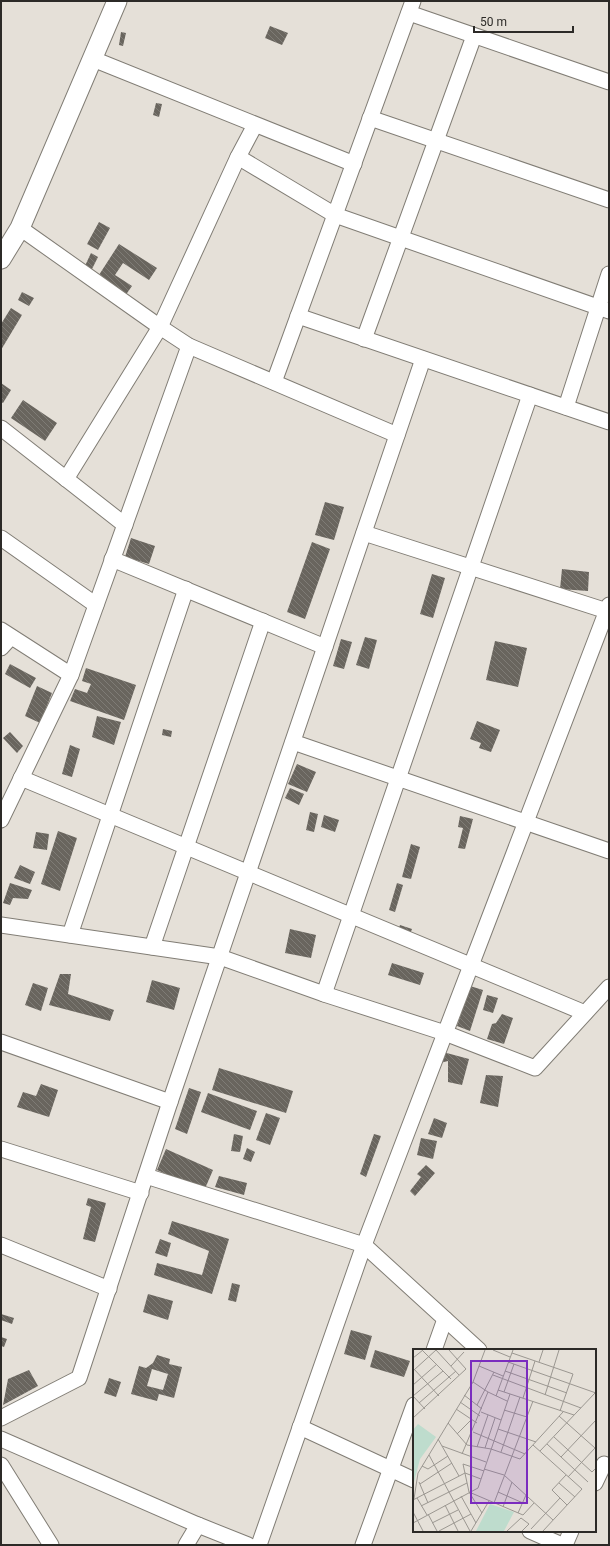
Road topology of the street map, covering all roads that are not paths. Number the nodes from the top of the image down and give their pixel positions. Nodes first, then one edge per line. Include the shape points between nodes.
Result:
1 (117, 1) edge
2 (411, 7) edge
3 (474, 36) junction
4 (93, 59) junction
5 (609, 82) edge
6 (370, 118) junction
7 (256, 125) junction
8 (436, 141) junction
9 (238, 157) junction
10 (354, 164) junction
11 (609, 200) edge
12 (335, 215) junction
13 (20, 228) junction
14 (400, 238) junction
15 (1, 259) edge
16 (609, 274) edge
17 (604, 309) edge
18 (298, 316) junction
19 (160, 327) junction
20 (364, 339) junction
21 (189, 346) junction
22 (423, 359) junction
23 (274, 382) junction
24 (530, 395) junction
25 (566, 407) junction
26 (609, 422) edge
27 (1, 428) edge
28 (397, 435) junction
29 (66, 479) junction
30 (125, 525) junction
31 (364, 532) junction
32 (1, 538) edge
33 (112, 559) junction
34 (471, 567) junction
35 (186, 589) junction
36 (96, 605) junction
37 (608, 608) edge
38 (262, 621) junction
39 (4, 638) edge
40 (325, 647) junction
41 (71, 675) junction
42 (293, 742) junction
43 (21, 778) junction
44 (398, 778) junction
45 (110, 815) junction
46 (1, 820) edge
47 (526, 822) junction
48 (185, 847) junction
49 (609, 851) edge
50 (248, 873) junction
51 (352, 916) junction
52 (1, 925) edge
53 (70, 935) junction
54 (152, 947) junction
55 (220, 957) junction
56 (471, 965) junction
57 (609, 987) edge
58 (324, 994) junction
59 (585, 1013) junction
60 (446, 1033) junction
61 (1, 1042) edge
62 (170, 1102) junction
63 (1, 1149) edge
64 (146, 1176) junction
65 (141, 1193) junction
66 (1, 1245) edge
67 (364, 1245) junction
68 (109, 1289) junction
69 (446, 1319) junction
70 (434, 1349) edge
71 (478, 1349) edge
72 (413, 1408) edge
73 (1, 1418) edge
74 (300, 1427) junction
75 (1, 1439) edge
76 (603, 1462) edge
77 (1, 1465) edge
78 (390, 1470) junction
79 (413, 1480) edge
80 (596, 1480) edge
81 (198, 1525) junction
82 (532, 1532) edge
83 (571, 1532) edge
84 (51, 1545) edge
85 (186, 1545) edge
86 (248, 1545) edge
87 (259, 1545) edge
88 (363, 1545) edge
89 (563, 1545) edge

1 - 4 street
2 - 3 street
2 - 6 street
3 - 5 street
3 - 8 street
4 - 7 street
4 - 13 street
6 - 8 street
6 - 10 street
7 - 9 street
7 - 10 street
8 - 11 street
8 - 14 street
9 - 12 street
9 - 19 street
10 - 12 street
12 - 14 street
12 - 18 street
13 - 15 street
13 - 19 street
14 - 17 street
14 - 20 street
16 - 17 street
17 - 25 street
18 - 20 street
18 - 23 street
19 - 21 street
19 - 29 street
20 - 22 street
21 - 23 street
21 - 30 street
22 - 24 street
22 - 28 street
23 - 28 street
24 - 25 street
24 - 34 street
25 - 26 street
27 - 29 street
28 - 31 street
29 - 30 street
30 - 33 street
31 - 34 street
31 - 40 street
32 - 36 street
33 - 35 street
33 - 36 street
34 - 37 street
34 - 44 street
35 - 38 street
35 - 45 street
36 - 41 street
37 - 47 street
38 - 40 street
38 - 48 street
39 - 41 street
40 - 42 street
41 - 43 street
42 - 44 street
42 - 50 street
43 - 45 street
43 - 46 street
44 - 47 street
44 - 51 street
45 - 48 street
45 - 53 street
47 - 49 street
47 - 56 street
48 - 50 street
48 - 54 street
50 - 51 street
50 - 55 street
51 - 56 street
51 - 58 street
52 - 53 street
53 - 54 street
54 - 55 street
55 - 58 street
55 - 62 street
56 - 59 street
56 - 60 street
57 - 59 street
58 - 60 street
59 - 60 street via 535,1068
60 - 67 street
61 - 62 street
62 - 64 street
63 - 65 street
64 - 65 street
64 - 67 street
65 - 68 street
66 - 68 street
67 - 69 street
67 - 74 street
68 - 73 street via 79,1378
69 - 70 street
69 - 71 street
72 - 78 street
74 - 78 street
74 - 87 street
75 - 81 street
76 - 80 street
77 - 84 street
78 - 79 street
78 - 88 street
81 - 85 street
81 - 86 street
82 - 89 street
83 - 89 street

